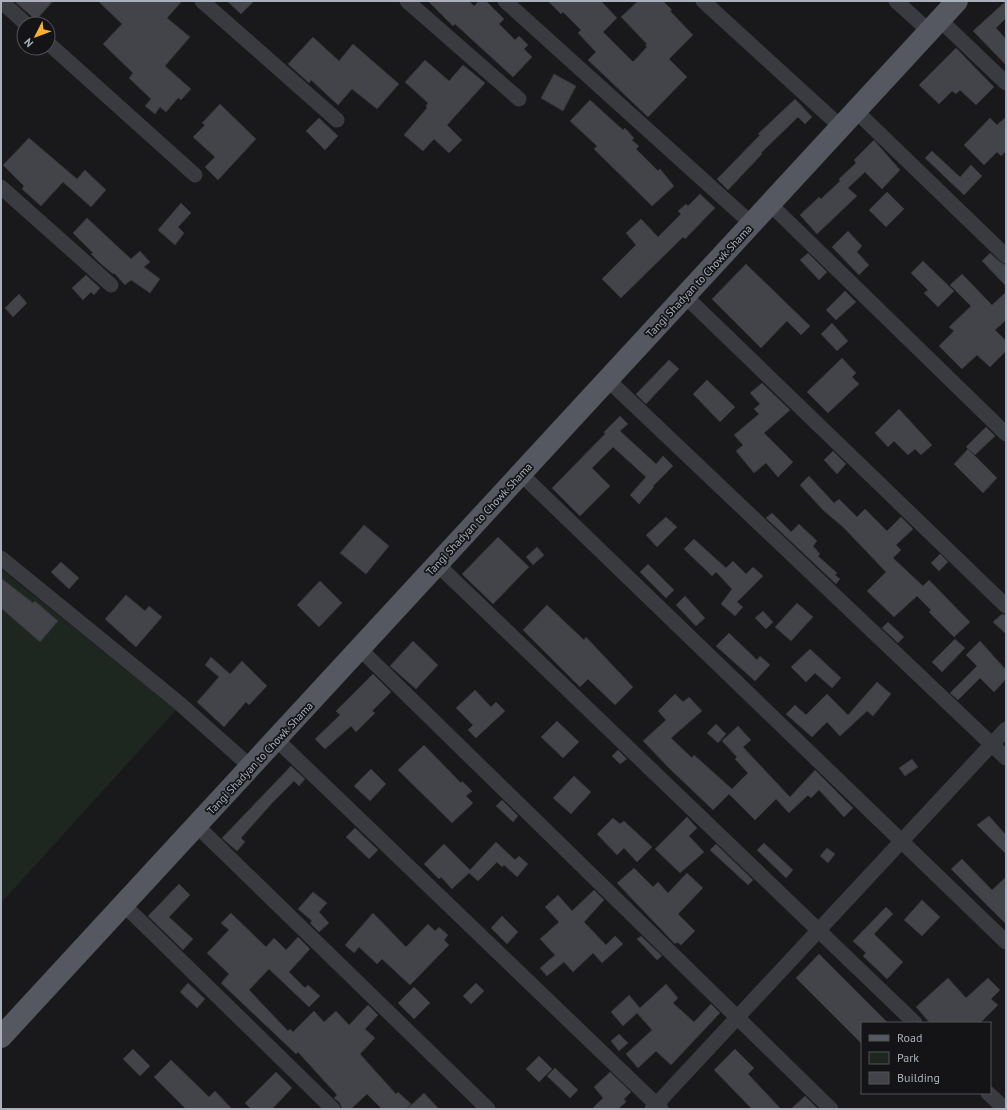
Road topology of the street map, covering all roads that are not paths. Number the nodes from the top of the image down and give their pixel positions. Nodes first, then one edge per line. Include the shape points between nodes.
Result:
1 (1, 1) edge
2 (202, 1) edge
3 (407, 1) edge
4 (505, 1) edge
5 (703, 1) edge
6 (896, 1) edge
7 (957, 1) edge
8 (17, 16) edge
9 (934, 25) junction
10 (56, 50) edge
11 (1006, 82) edge
12 (519, 99) dead end
13 (856, 111) junction
14 (338, 120) dead end
15 (841, 127) junction
16 (195, 175) dead end
17 (1, 187) edge
18 (770, 204) junction
19 (752, 224) junction
20 (1006, 256) edge
21 (111, 285) dead end
22 (685, 296) junction
23 (608, 380) junction
24 (1006, 434) edge
25 (521, 474) junction
26 (1, 558) edge
27 (438, 565) junction
28 (1006, 606) edge
29 (360, 649) junction
30 (1006, 729) edge
31 (276, 740) junction
32 (992, 744) junction
33 (1006, 758) edge
34 (251, 767) junction
35 (197, 826) junction
36 (902, 841) junction
37 (124, 905) junction
38 (818, 931) junction
39 (1006, 942) edge
40 (737, 1018) junction
41 (914, 1022) edge
42 (1, 1037) edge
43 (989, 1094) edge
44 (656, 1108) edge
45 (333, 1109) edge
46 (488, 1109) edge
47 (831, 1109) edge
48 (1005, 1109) edge

1 - 8 street
2 - 14 street
3 - 12 street
4 - 19 street
5 - 15 street
6 - 9 street
7 - 9 main road, Tangi Shadyan to Chowk Shama
9 - 11 street
9 - 13 main road, Tangi Shadyan to Chowk Shama
10 - 16 street
13 - 15 main road, Tangi Shadyan to Chowk Shama
13 - 20 street
15 - 18 main road, Tangi Shadyan to Chowk Shama
17 - 21 street
18 - 19 main road, Tangi Shadyan to Chowk Shama
18 - 24 street
19 - 22 main road, Tangi Shadyan to Chowk Shama
22 - 23 main road, Tangi Shadyan to Chowk Shama
22 - 28 street
23 - 25 main road, Tangi Shadyan to Chowk Shama
23 - 32 street
25 - 27 main road, Tangi Shadyan to Chowk Shama
25 - 36 street
26 - 34 street via 179,703
27 - 29 main road, Tangi Shadyan to Chowk Shama
27 - 38 street
29 - 31 main road, Tangi Shadyan to Chowk Shama
29 - 40 street
30 - 32 street
31 - 34 main road, Tangi Shadyan to Chowk Shama
31 - 44 street
32 - 33 street
32 - 36 street
34 - 35 main road, Tangi Shadyan to Chowk Shama
35 - 37 main road, Tangi Shadyan to Chowk Shama
35 - 46 street
36 - 38 street
36 - 39 street
37 - 42 main road, Tangi Shadyan to Chowk Shama
37 - 45 street
38 - 40 street
38 - 41 street
40 - 44 street
40 - 47 street
43 - 48 street

